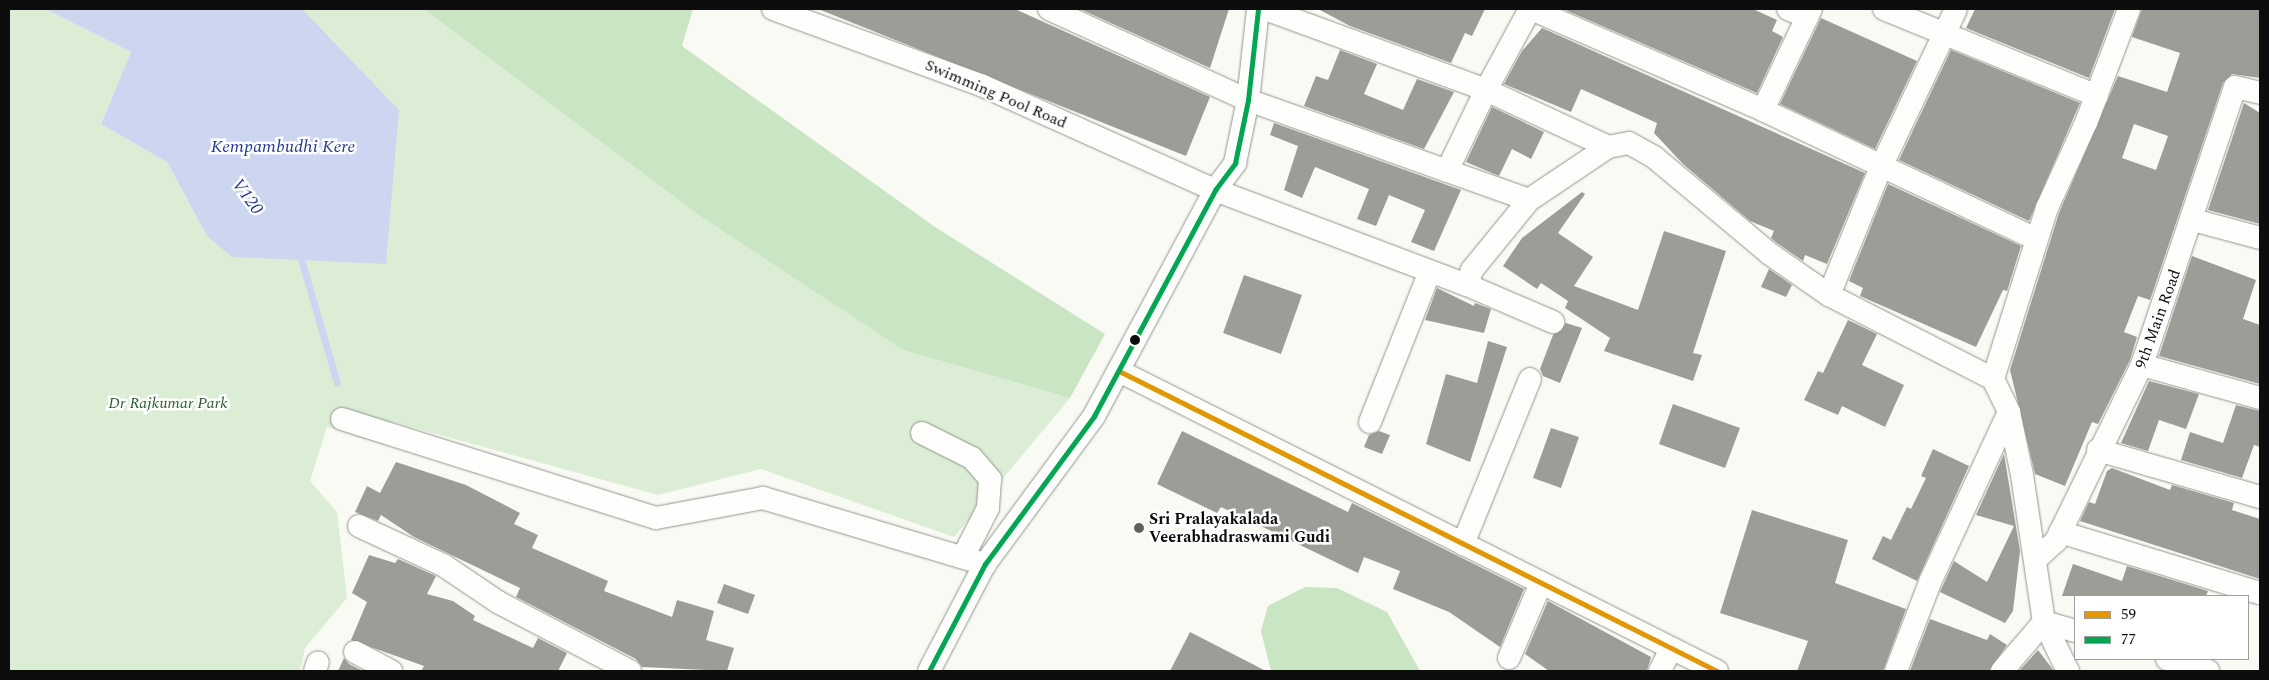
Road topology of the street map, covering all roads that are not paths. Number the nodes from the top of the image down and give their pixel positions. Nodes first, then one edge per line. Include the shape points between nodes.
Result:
1 (772, 9) edge
2 (1049, 9) edge
3 (1258, 9) edge
4 (1265, 9) edge
5 (1531, 9) edge
6 (1884, 9) edge
7 (1956, 9) edge
8 (2129, 9) edge
9 (1802, 11) edge
10 (1944, 34) junction
11 (1486, 90) junction
12 (2260, 93) edge
13 (2097, 96) junction
14 (1248, 100) junction
15 (1764, 110) junction
16 (1608, 147) junction
17 (1881, 167) junction
18 (1448, 171) junction
19 (1215, 190) junction
20 (1529, 200) junction
21 (2193, 220) junction
22 (2260, 238) edge
23 (2036, 239) junction
24 (1430, 271) junction
25 (1467, 285) junction
26 (1829, 295) junction
27 (1552, 322) dead end
28 (2142, 365) junction
29 (1119, 371) junction
30 (1530, 379) dead end
31 (1993, 380) junction
32 (2260, 398) edge
33 (2009, 412) junction
34 (342, 419) dead end
35 (1370, 422) dead end
36 (922, 433) dead end
37 (2098, 450) junction
38 (2260, 497) edge
39 (359, 526) dead end
40 (2060, 532) junction
41 (1463, 544) junction
42 (963, 557) junction
43 (2036, 558) junction
44 (985, 564) junction
45 (1541, 583) junction
46 (2260, 592) edge
47 (2044, 622) junction
48 (2074, 631) edge
49 (1671, 648) junction
50 (355, 652) dead end
51 (1509, 658) dead end
52 (2170, 660) edge
53 (392, 671) edge
54 (630, 671) edge
55 (929, 671) edge
56 (1660, 671) edge
57 (1717, 671) edge
58 (1896, 671) edge
59 (2002, 671) edge
60 (2068, 671) edge
61 (2208, 671) edge

1 - 19 street, Swimming Pool Road via 981,85
2 - 14 street
3 - 14 street
4 - 11 street
5 - 11 street
5 - 15 street
6 - 10 street
7 - 10 street
8 - 13 street
9 - 15 street
10 - 13 street
10 - 17 street
11 - 16 street
11 - 18 street
12 - 21 street, 9th Main Road via 2235,87
13 - 23 street
14 - 18 street
14 - 19 street via 1235,163
15 - 17 street
16 - 20 street
16 - 26 street via 1629,143 1654,157 1770,254
17 - 23 street
17 - 26 street
18 - 20 street
19 - 24 street, Swimming Pool Road
19 - 29 street
20 - 25 street via 1472,270
21 - 22 street
21 - 28 street, 9th Main Road
23 - 31 street
24 - 25 street, Swimming Pool Road
24 - 35 street
25 - 27 street, Swimming Pool Road
26 - 31 street
28 - 32 street
28 - 37 street, 9th Main Road
29 - 41 street
29 - 44 street via 1094,416
30 - 41 street
31 - 33 street
33 - 43 street
33 - 58 street via 1931,580
34 - 42 street via 656,518 763,498
36 - 42 street via 972,458 990,479 988,508
37 - 38 street
37 - 40 street, 9th Main Road
39 - 54 street via 443,565 498,602
40 - 43 street, 9th Main Road
40 - 46 street
41 - 45 street
42 - 44 street
43 - 47 street
44 - 55 street
45 - 49 street
45 - 51 street
47 - 48 street
47 - 59 street
47 - 60 street
49 - 56 street
49 - 57 street
50 - 53 street
52 - 61 street

